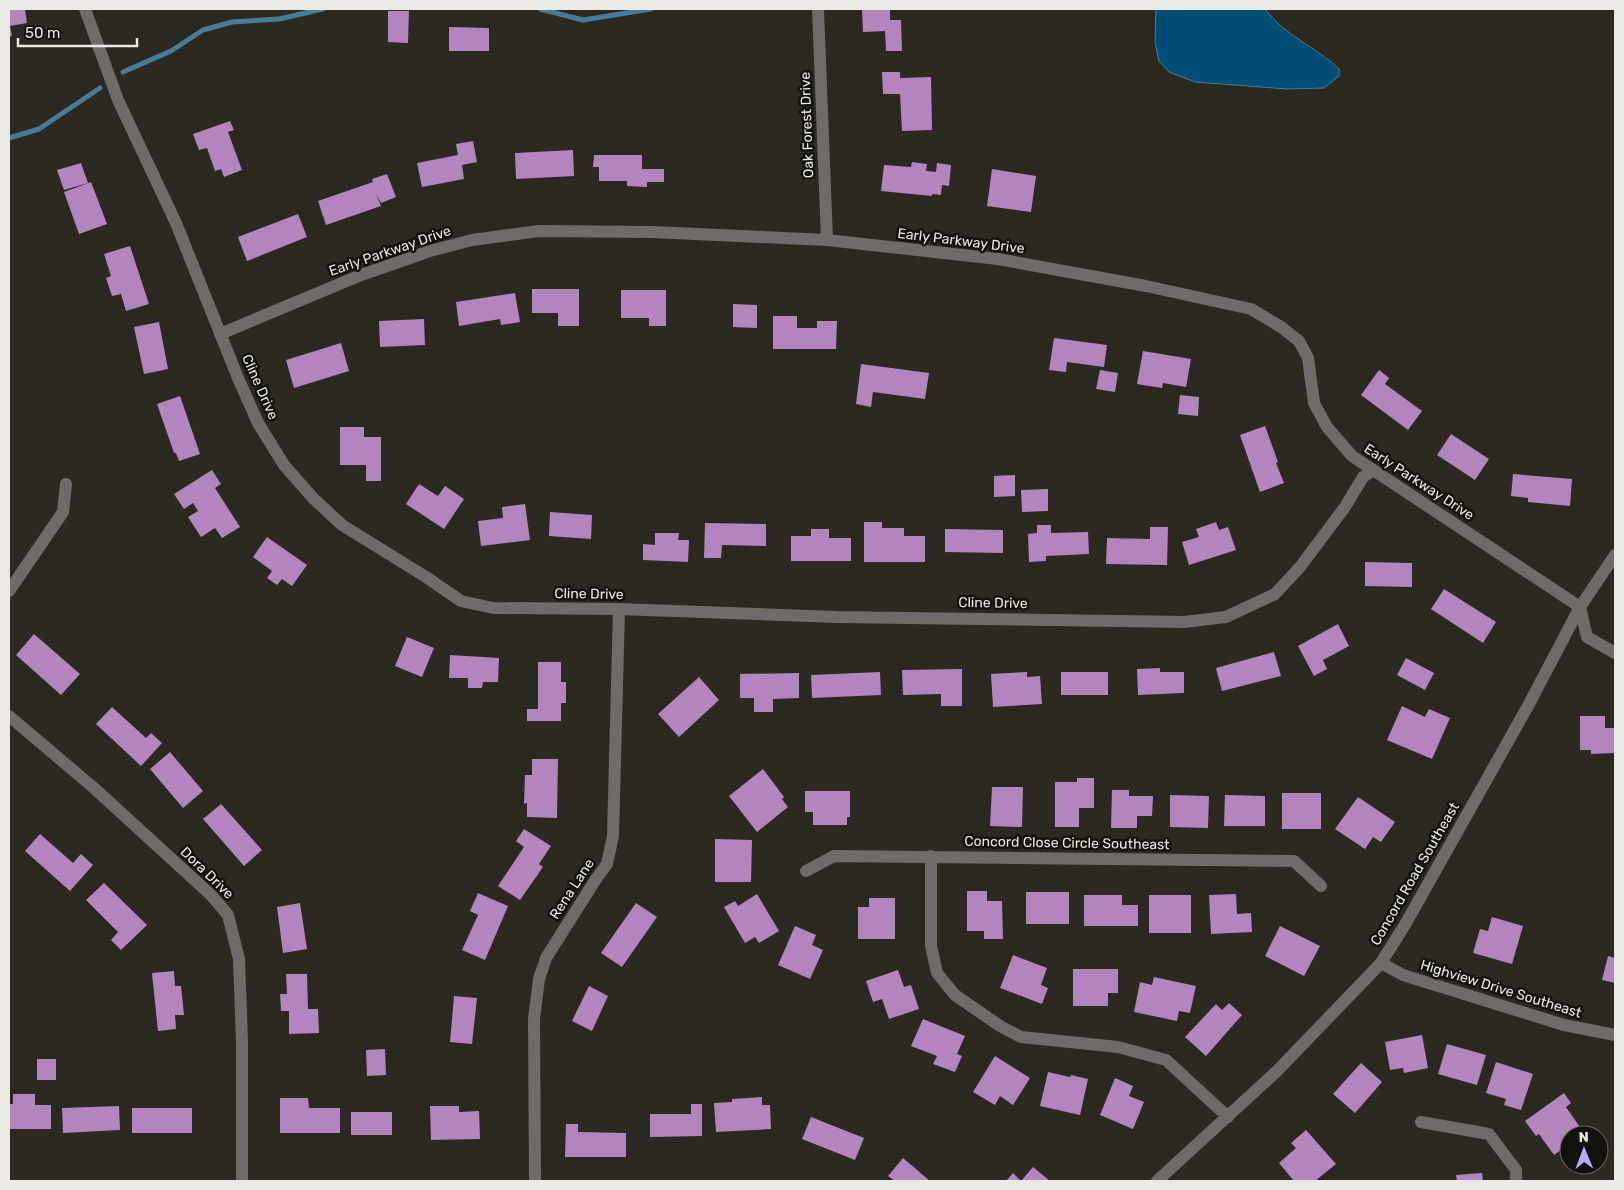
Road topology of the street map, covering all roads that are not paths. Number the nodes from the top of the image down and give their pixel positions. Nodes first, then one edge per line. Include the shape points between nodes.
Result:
1 (85, 9) edge
2 (818, 9) edge
3 (827, 240) junction
4 (220, 334) junction
5 (1374, 470) junction
6 (66, 484) dead end
7 (1615, 555) edge
8 (9, 591) edge
9 (1580, 607) junction
10 (619, 609) junction
11 (1615, 652) edge
12 (9, 716) edge
13 (931, 856) junction
14 (806, 871) dead end
15 (1321, 886) dead end
16 (1381, 963) junction
17 (1615, 1035) edge
18 (1228, 1117) junction
19 (1421, 1122) dead end
20 (242, 1181) edge
21 (535, 1181) edge
22 (1157, 1181) edge
23 (1516, 1181) edge

1 - 4 street, Cline Drive via 118,100 176,223
2 - 3 street, Oak Forest Drive
3 - 4 street, Early Parkway Drive via 652,232 539,232 472,240 361,275
3 - 5 street, Early Parkway Drive via 998,259 1250,309 1299,341 1308,358 1314,403 1327,428 1352,456
4 - 10 street, Cline Drive via 258,423 284,465 342,525 461,601 493,608
5 - 9 street, Early Parkway Drive
5 - 10 street, Cline Drive via 1363,477 1345,507 1275,594 1226,618 1184,622 836,617
6 - 8 street via 63,512
7 - 9 street, Concord Road Southeast
9 - 11 street via 1587,637
9 - 16 street, Concord Road Southeast
10 - 21 street, Rena Lane via 613,836 607,864 546,958 539,979 534,1019
12 - 20 street, Dora Drive via 94,788 211,895 228,915 239,960
13 - 14 street, Concord Close Circle Southeast via 834,856
13 - 15 street, Concord Close Circle Southeast via 1294,861
13 - 18 street via 931,946 937,973 955,995 1021,1037 1118,1046 1166,1060
16 - 17 street, Highview Drive Southeast via 1403,975 1564,1025
16 - 18 street, Concord Road Southeast
18 - 22 street, Concord Road Southeast
19 - 23 street via 1489,1134 1516,1170

